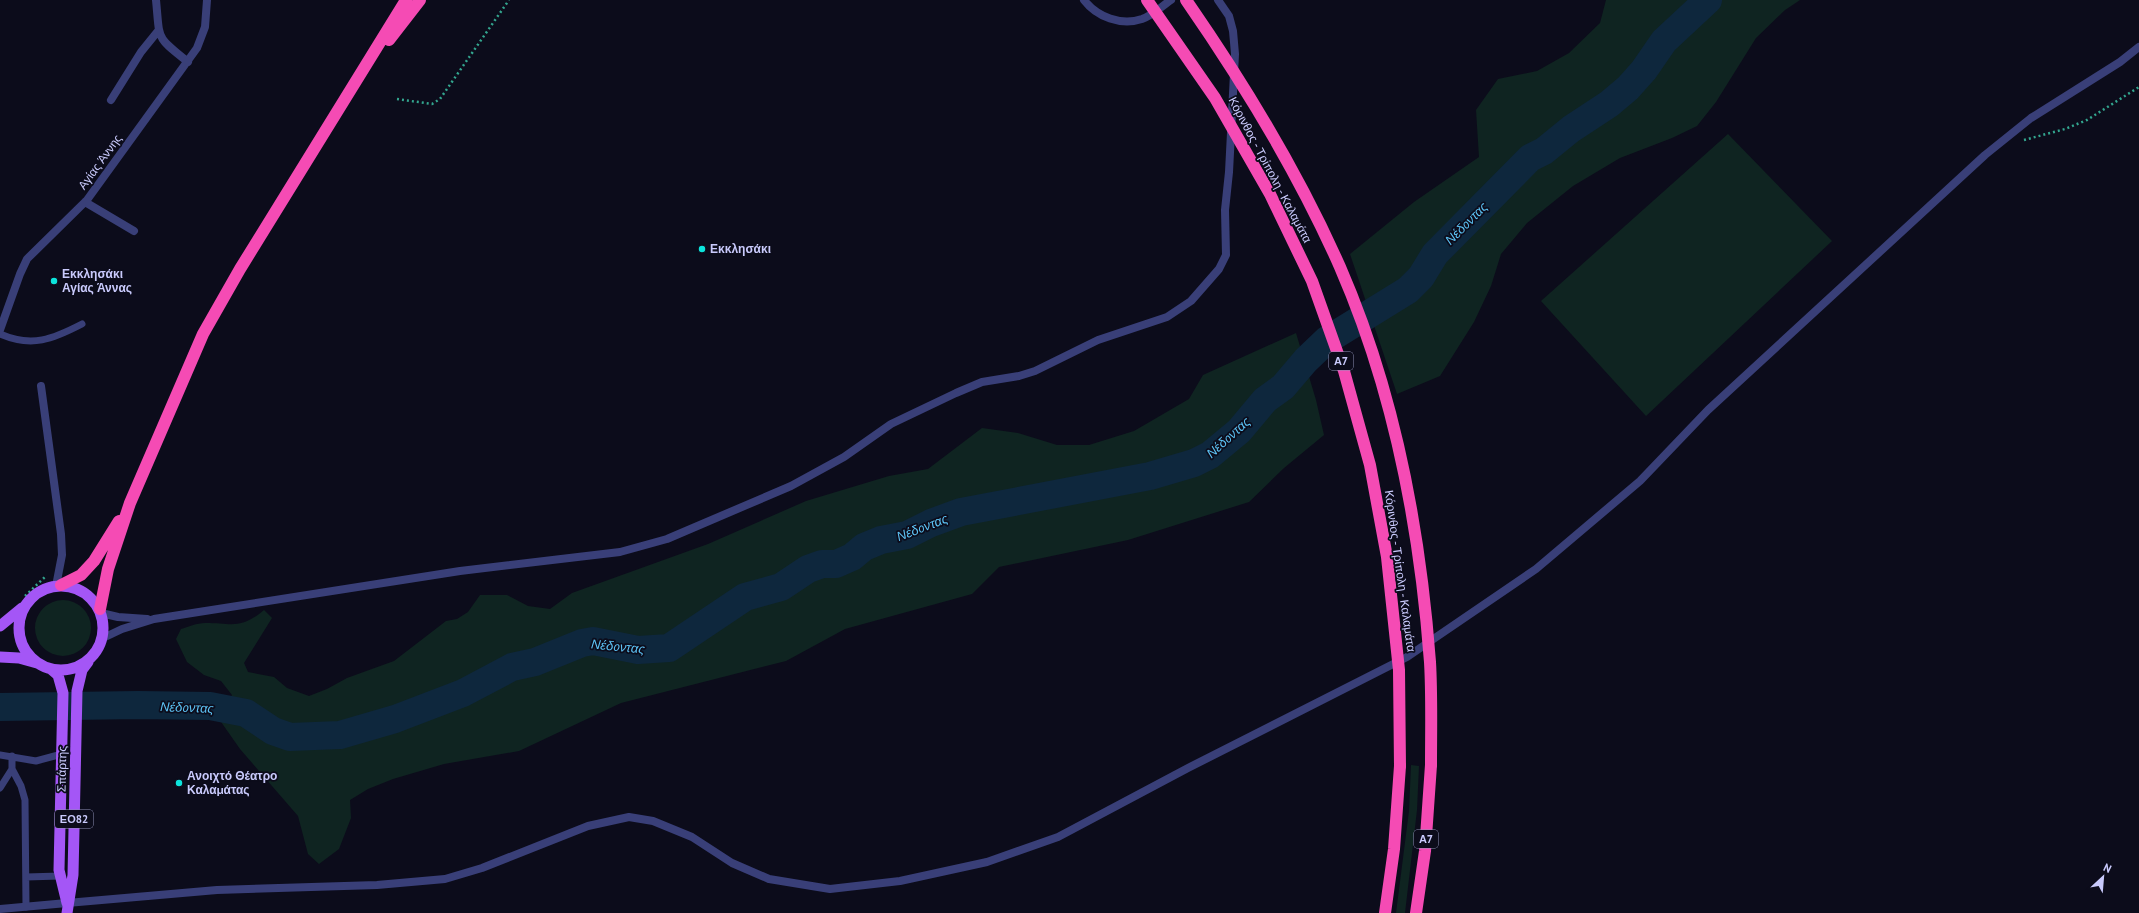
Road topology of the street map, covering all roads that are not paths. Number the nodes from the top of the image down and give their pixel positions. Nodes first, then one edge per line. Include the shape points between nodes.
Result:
1 (156, 0) edge
2 (207, 0) edge
3 (406, 0) edge
4 (420, 0) edge
5 (1084, 0) edge
6 (1147, 0) edge
7 (1171, 0) edge
8 (1186, 0) edge
9 (1218, 0) edge
10 (158, 31) junction
11 (2139, 47) edge
12 (188, 62) junction
13 (344, 98) junction
14 (111, 100) dead end
15 (85, 202) junction
16 (134, 231) dead end
17 (82, 324) dead end
18 (0, 330) edge
19 (0, 334) edge
20 (41, 386) dead end
21 (130, 503) junction
22 (58, 585) junction
23 (23, 602) junction
24 (100, 611) junction
25 (154, 619) junction
26 (0, 626) edge
27 (103, 638) junction
28 (0, 657) edge
29 (88, 661) junction
30 (46, 667) junction
31 (62, 754) junction
32 (0, 755) edge
33 (12, 756) junction
34 (12, 769) junction
35 (0, 788) edge
36 (60, 876) junction
37 (26, 877) junction
38 (26, 908) junction
39 (67, 908) edge
40 (0, 909) edge
41 (1385, 913) edge
42 (1416, 913) edge

1 - 10 street
2 - 12 street, Αγίας Άννης via 206,20 201,39
3 - 13 highway
4 - 13 highway
5 - 7 street via 1103,16 1122,21 1143,18
6 - 41 highway, Κόρινθος - Τρίπολη - Καλαμάτα / Α7, bridge via 1215,98 1270,194 1312,281 1344,371 1370,465 1387,557 1399,670 1400,766 1394,849
8 - 42 highway, Κόρινθος - Τρίπολη - Καλαμάτα / Α7, bridge via 1239,78 1297,180 1340,268 1374,360 1400,458 1418,555 1430,664 1430,765 1425,851
9 - 25 street via 1229,16 1235,54 1230,172 1225,210 1226,255 1219,269 1191,301 1167,317 1098,340 1035,371 982,382 956,393 891,424 844,457 791,486 667,539 620,552 460,571
10 - 12 street via 164,42
10 - 14 street via 141,52
11 - 39 street via 2120,62 2031,118 1985,156 1708,410 1640,481 1536,569 1407,657 1058,837 987,862 900,881 830,889 769,879 732,863 692,837 653,821 629,817 588,826 482,868 445,879 377,885 217,890
12 - 15 street, Αγίας Άννης
13 - 21 highway via 210,321 180,383
15 - 16 street
15 - 18 street, Αγίας Άννης via 27,259
17 - 19 lane via 43,340 25,342
20 - 22 street via 62,555
21 - 22 highway via 94,561 81,575
21 - 24 highway via 108,569
22 - 23 main road via 38,592
22 - 24 main road via 84,592
23 - 26 main road
23 - 30 main road, ΕΟ82 via 19,629 21,640 25,650
24 - 25 street via 118,617
24 - 27 main road via 104,624
25 - 27 street
27 - 29 main road, ΕΟ82 via 97,651
28 - 30 main road via 19,658
29 - 30 main road via 75,668 63,670
29 - 39 main road, Σπάρτης / ΕΟ82 via 82,670 76,690 73,875
30 - 31 main road, Σπάρτης / ΕΟ82 via 58,675 62,686
31 - 33 lane via 36,761
31 - 36 main road, Σπάρτης / ΕΟ82
32 - 33 lane
33 - 34 lane
34 - 35 lane
34 - 37 lane via 24,796
36 - 37 lane
36 - 39 main road, Σπάρτης / ΕΟ82
37 - 38 lane
38 - 39 street
38 - 40 street

